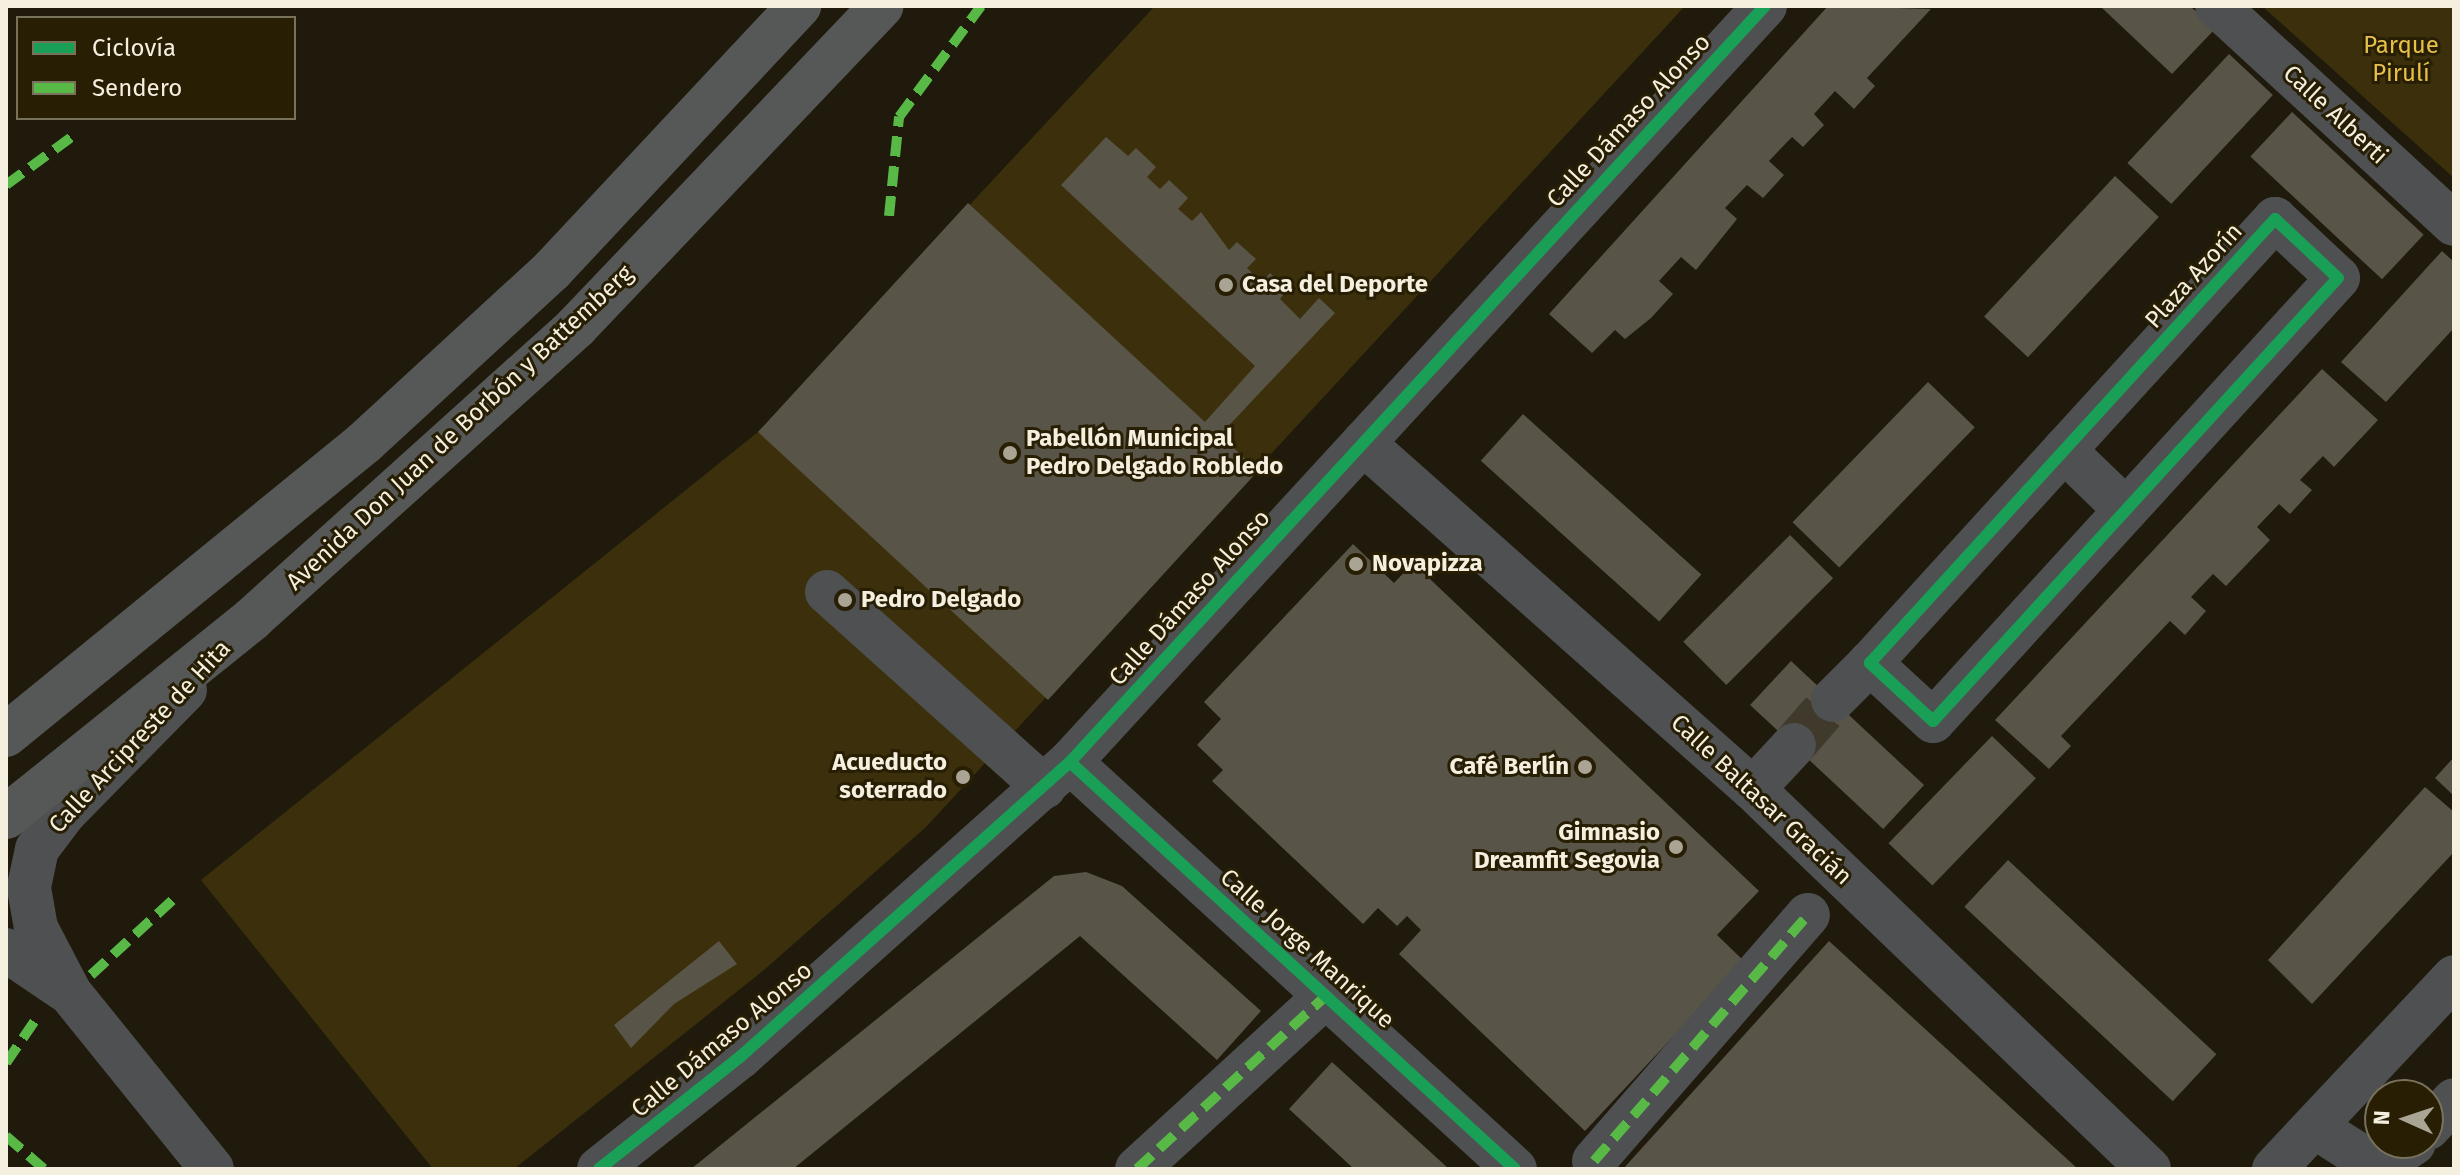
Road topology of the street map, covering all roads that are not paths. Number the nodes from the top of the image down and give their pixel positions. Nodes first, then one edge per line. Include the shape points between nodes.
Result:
1 (799, 6) edge
2 (882, 6) edge
3 (1765, 6) edge
4 (2217, 6) edge
5 (2454, 224) edge
6 (1363, 443) junction
7 (2064, 450) junction
8 (2126, 510) junction
9 (827, 592) dead end
10 (252, 619) junction
11 (1870, 663) junction
12 (1833, 700) tunnel mouth
13 (6, 735) edge
14 (1794, 745) tunnel mouth
15 (1057, 775) junction
16 (1753, 789) junction
17 (6, 817) edge
18 (1808, 915) dead end
19 (6, 950) edge
20 (2454, 977) edge
21 (70, 993) junction
22 (1326, 996) junction
23 (2315, 1127) junction
24 (2364, 1158) edge
25 (2365, 1159) edge
26 (2390, 1159) edge
27 (1594, 1161) dead end
28 (212, 1169) edge
29 (599, 1169) edge
30 (1137, 1169) edge
31 (1515, 1169) edge
32 (2149, 1169) edge
33 (2274, 1169) edge

1 - 13 main road via 528,292 364,443
2 - 10 main road, Avenida Don Juan de Borbón y Battemberg via 576,327
3 - 6 street, Calle Dámaso Alonso
4 - 5 street, Calle Alberti
6 - 15 street, Calle Dámaso Alonso
6 - 16 street, Calle Baltasar Gracián
7 - 8 street
7 - 8 street, Plaza Azorín via 2275,219 2338,278
7 - 11 street, Plaza Azorín
8 - 11 street, Plaza Azorín via 1933,721
9 - 15 street, Calle Jorge Manrique
10 - 17 main road, Avenida Don Juan de Borbón y Battemberg
10 - 21 street, Calle Arcipreste de Hita via 37,849 29,888 36,928
11 - 12 street, Plaza Azorín
14 - 16 street
15 - 22 street, Calle Jorge Manrique
15 - 29 street, Calle Dámaso Alonso via 740,1057
16 - 32 street, Calle Baltasar Gracián
18 - 27 street
19 - 21 street, Calle Arcipreste de Hita
20 - 23 street
21 - 28 street, Calle Arcipreste de Hita
22 - 30 street
22 - 31 street, Calle Jorge Manrique
23 - 24 street
23 - 33 street
25 - 26 street via 2378,1167

